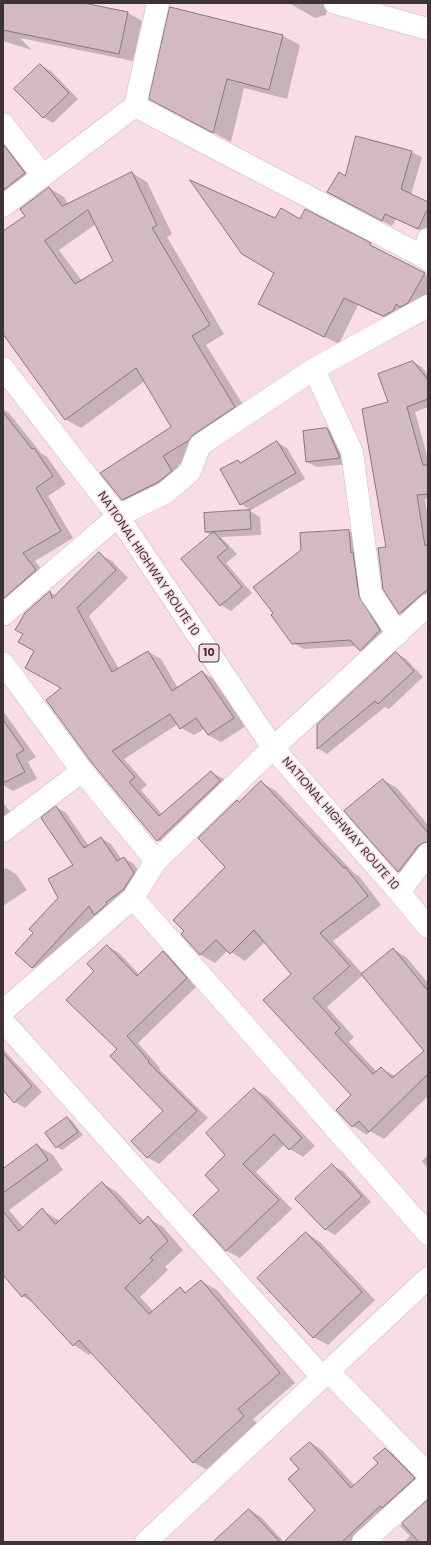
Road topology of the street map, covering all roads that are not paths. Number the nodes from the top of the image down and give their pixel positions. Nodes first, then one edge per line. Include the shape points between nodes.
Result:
1 (158, 3) edge
2 (335, 3) edge
3 (428, 29) edge
4 (135, 106) junction
5 (3, 124) edge
6 (43, 176) junction
7 (3, 206) edge
8 (427, 252) edge
9 (428, 306) edge
10 (3, 368) edge
11 (314, 369) junction
12 (118, 516) junction
13 (428, 605) edge
14 (3, 615) edge
15 (398, 634) junction
16 (3, 663) edge
17 (273, 748) junction
18 (82, 771) junction
19 (3, 831) edge
20 (428, 854) edge
21 (156, 861) junction
22 (399, 892) junction
23 (133, 898) junction
24 (428, 928) edge
25 (3, 1011) edge
26 (3, 1020) edge
27 (428, 1234) edge
28 (426, 1285) edge
29 (325, 1374) junction
30 (428, 1474) edge
31 (428, 1483) edge
32 (149, 1541) edge
33 (362, 1542) edge

1 - 4 main road
2 - 3 main road
4 - 6 main road
4 - 8 main road
5 - 6 main road
6 - 7 main road
9 - 11 main road
10 - 12 main road, NATIONAL HIGHWAY ROUTE 10 / 10
11 - 12 main road via 200,445 190,472 165,493
11 - 15 main road via 352,452 371,594
12 - 14 main road
12 - 17 main road, NATIONAL HIGHWAY ROUTE 10 / 10
13 - 15 main road
15 - 17 main road
16 - 18 main road
17 - 21 main road
17 - 22 main road, NATIONAL HIGHWAY ROUTE 10 / 10
18 - 19 main road
18 - 21 main road
20 - 22 main road
21 - 23 main road
22 - 24 main road, NATIONAL HIGHWAY ROUTE 10 / 10
23 - 25 main road
23 - 27 main road
26 - 29 main road
28 - 29 main road
29 - 30 main road
29 - 32 main road
31 - 33 main road

